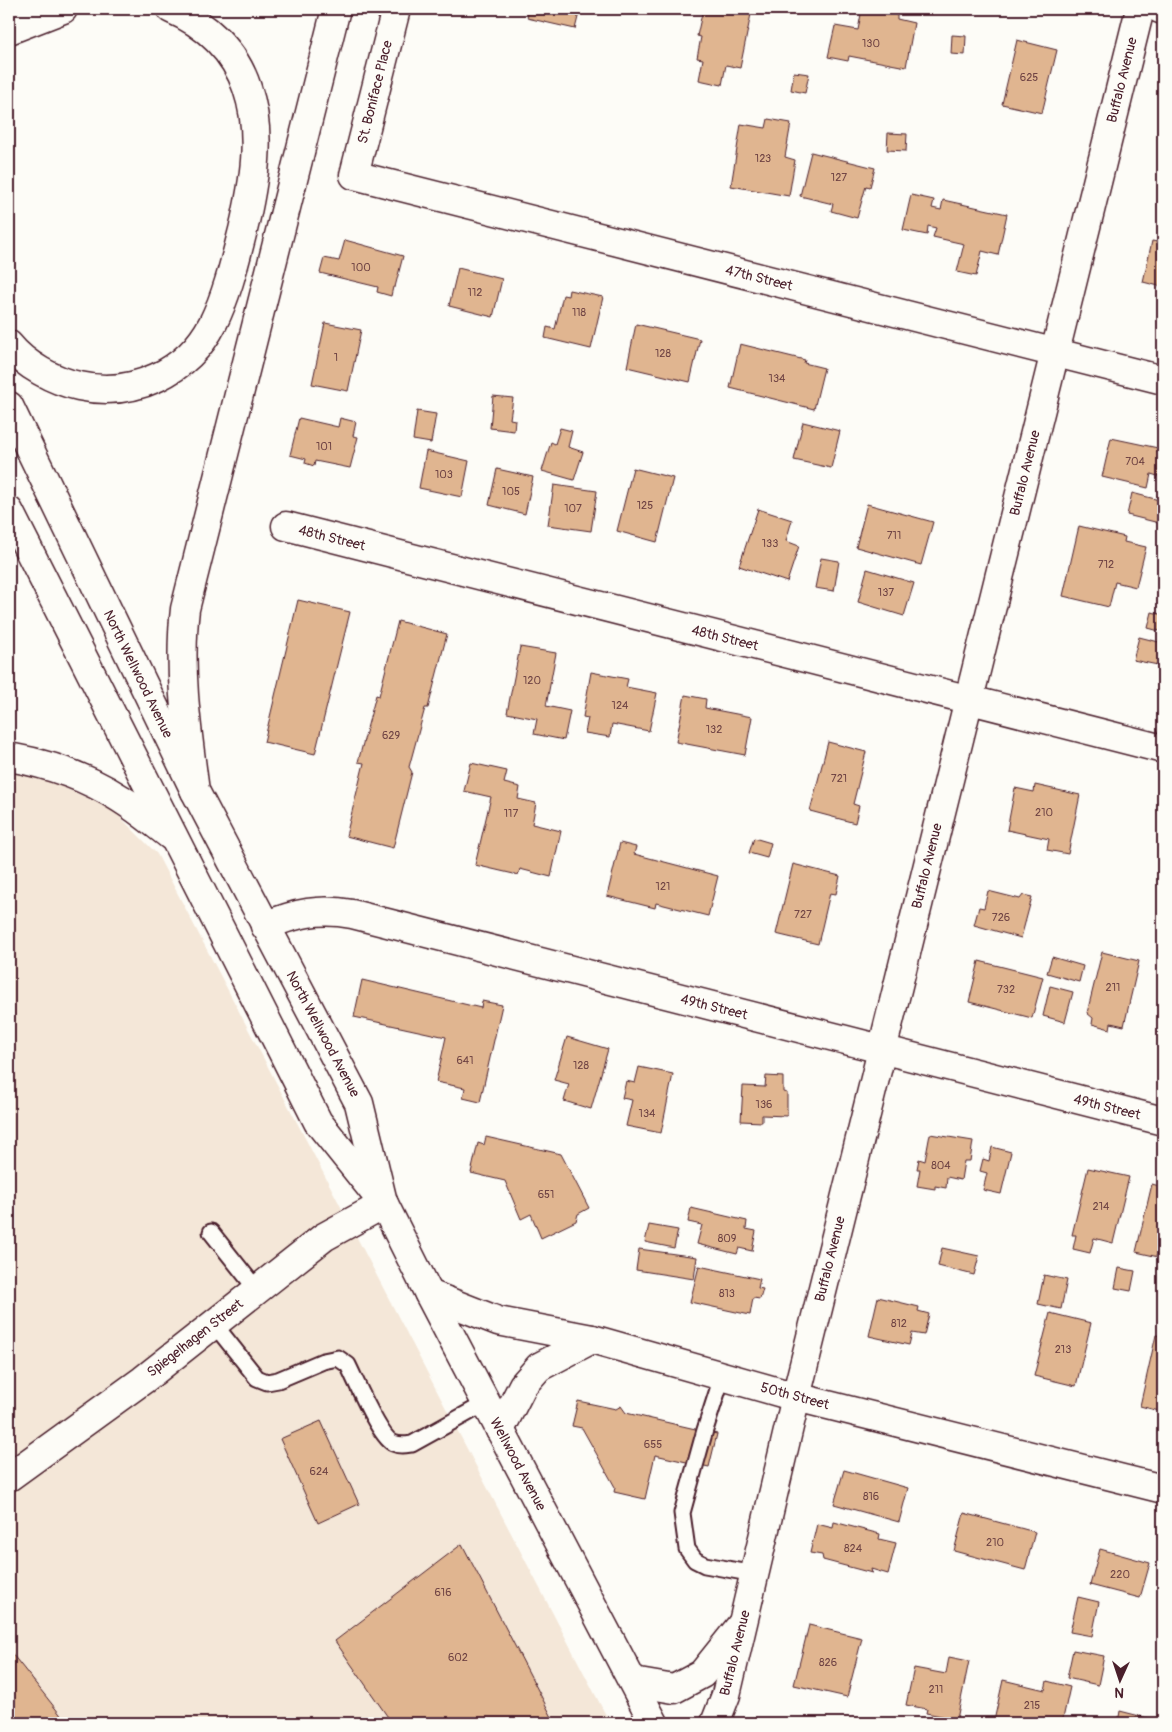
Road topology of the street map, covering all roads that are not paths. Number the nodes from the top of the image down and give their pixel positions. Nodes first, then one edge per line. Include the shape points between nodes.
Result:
1 (63, 9) edge
2 (171, 9) edge
3 (336, 9) edge
4 (396, 9) edge
5 (1140, 9) edge
6 (9, 30) edge
7 (354, 175) joint
8 (9, 345) edge
9 (1055, 352) junction
10 (1163, 380) edge
11 (9, 406) edge
12 (9, 512) edge
13 (286, 526) dead end
14 (969, 700) junction
15 (1163, 749) edge
16 (9, 757) edge
17 (195, 791) junction
18 (172, 836) junction
19 (265, 926) junction
20 (882, 1050) junction
21 (1163, 1121) edge
22 (384, 1204) junction
23 (211, 1232) dead end
24 (257, 1290) junction
25 (429, 1294) junction
26 (214, 1324) junction
27 (592, 1339) junction
28 (722, 1377) junction
29 (796, 1397) junction
30 (486, 1403) junction
31 (500, 1430) junction
32 (9, 1478) edge
33 (1163, 1489) edge
34 (755, 1574) junction
35 (742, 1624) junction
36 (633, 1682) junction
37 (654, 1723) edge
38 (715, 1723) edge

1 - 6 main road
2 - 8 main road via 208,30 230,54 247,87 255,123 254,172 247,212 227,286 212,326 177,367 148,382 118,389 102,390 69,384 36,368
3 - 17 main road via 185,609 182,682
4 - 7 main road, St. Boniface Place
5 - 9 main road, Buffalo Avenue
7 - 9 main road, 47th Street
9 - 10 main road, 47th Street
9 - 14 main road, Buffalo Avenue
11 - 17 main road, North Wellwood Avenue
12 - 18 main road
13 - 14 main road, 48th Street
14 - 15 main road, 48th Street
14 - 20 main road, Buffalo Avenue
16 - 18 main road via 60,769 87,780 122,799
17 - 19 main road, North Wellwood Avenue
18 - 22 main road via 318,1122
19 - 20 main road, 49th Street via 310,912 338,911
19 - 22 main road, North Wellwood Avenue via 359,1103
20 - 21 main road, 49th Street
20 - 29 main road, Buffalo Avenue
22 - 24 main road, Spiegelhagen Street via 324,1237
22 - 25 main road, Wellwood Avenue
23 - 24 lane
24 - 26 main road, Spiegelhagen Street
25 - 27 main road, 50th Street via 498,1321
25 - 30 main road, Wellwood Avenue
26 - 30 lane via 256,1378 268,1382 338,1358 348,1365 381,1430 391,1442 403,1446
26 - 32 main road, Spiegelhagen Street
27 - 28 main road, 50th Street
27 - 31 main road via 539,1367 523,1385
28 - 29 main road, 50th Street
28 - 34 lane via 682,1513 687,1549 695,1560 705,1565
29 - 33 main road, 50th Street
29 - 34 main road, Buffalo Avenue
30 - 31 main road, Wellwood Avenue
31 - 36 main road, Wellwood Avenue
34 - 35 main road, Buffalo Avenue
35 - 36 main road via 702,1674 674,1689
35 - 38 main road, Buffalo Avenue via 726,1695
36 - 37 main road, Wellwood Avenue

